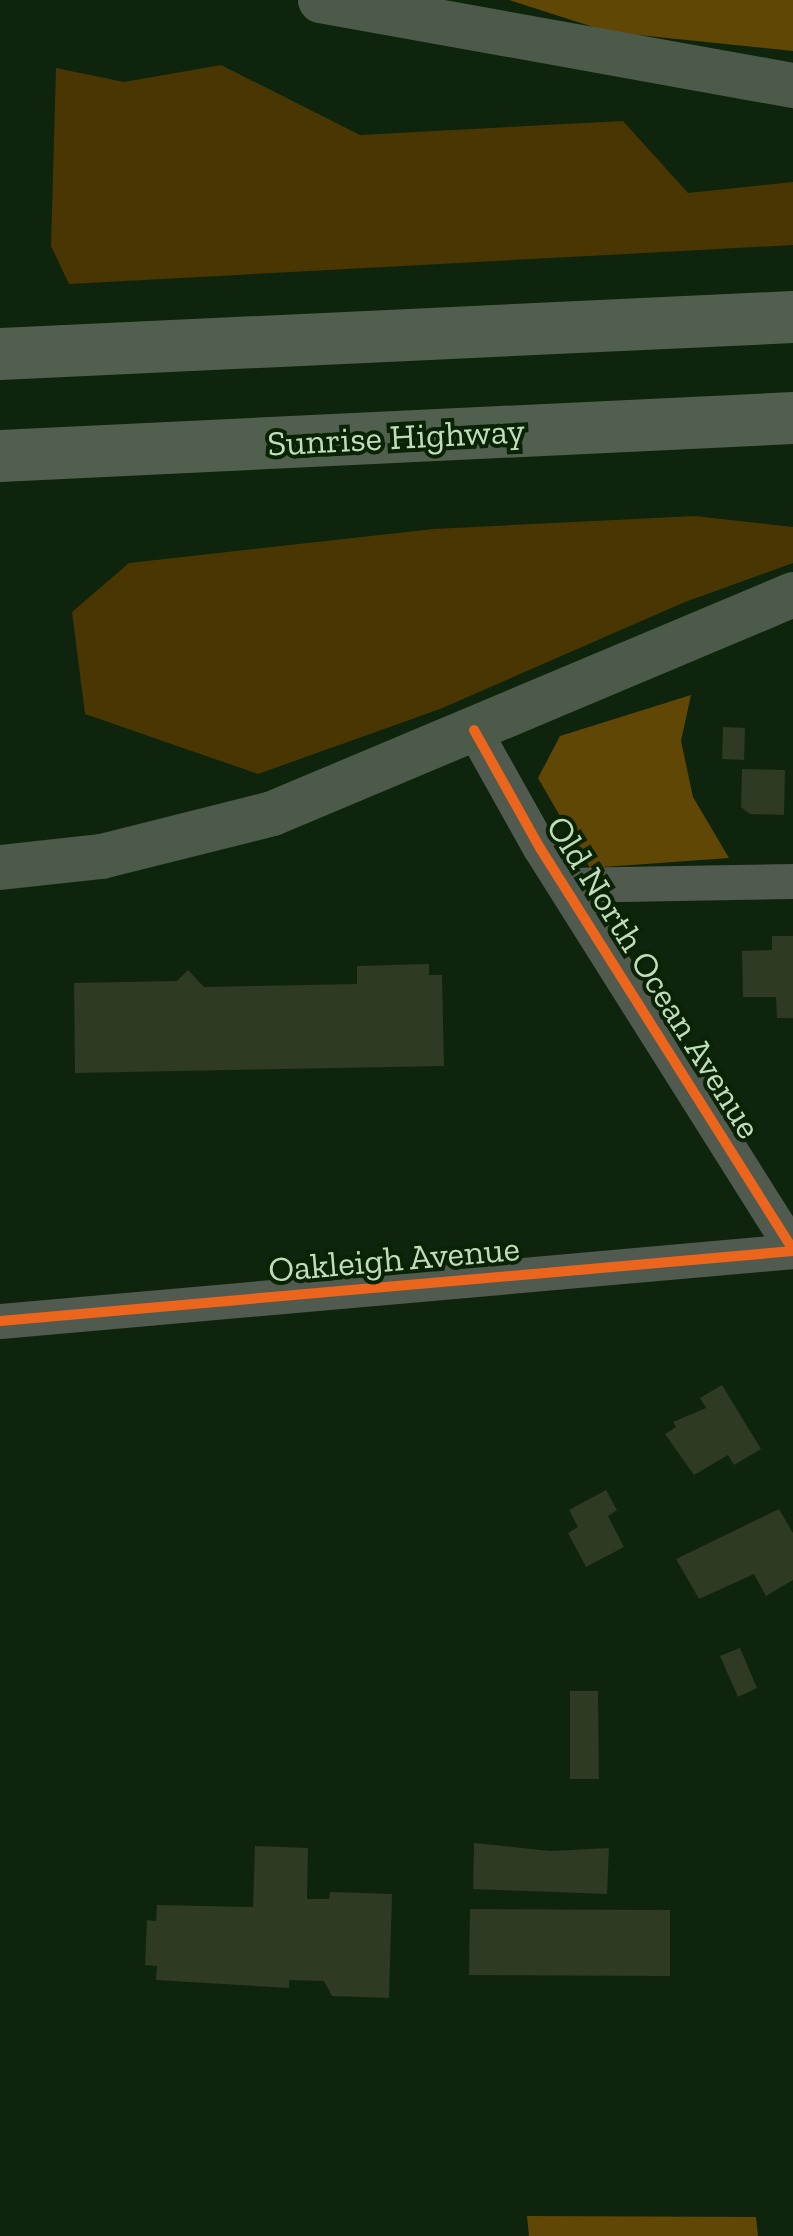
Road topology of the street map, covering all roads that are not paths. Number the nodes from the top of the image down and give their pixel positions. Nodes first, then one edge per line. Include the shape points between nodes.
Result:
1 (320, 0) edge
2 (793, 86) edge
3 (793, 317) edge
4 (0, 354) edge
5 (793, 418) edge
6 (0, 456) edge
7 (793, 594) edge
8 (474, 730) junction
9 (0, 867) edge
10 (793, 881) edge
11 (564, 885) junction
12 (793, 1250) edge
13 (0, 1321) edge

1 - 2 main road
3 - 4 highway
5 - 6 highway, Sunrise Highway
7 - 8 main road
8 - 9 main road via 272,813 192,838
8 - 11 street, Old North Ocean Avenue
10 - 11 street
11 - 12 street, Old North Ocean Avenue
12 - 13 street, Oakleigh Avenue

